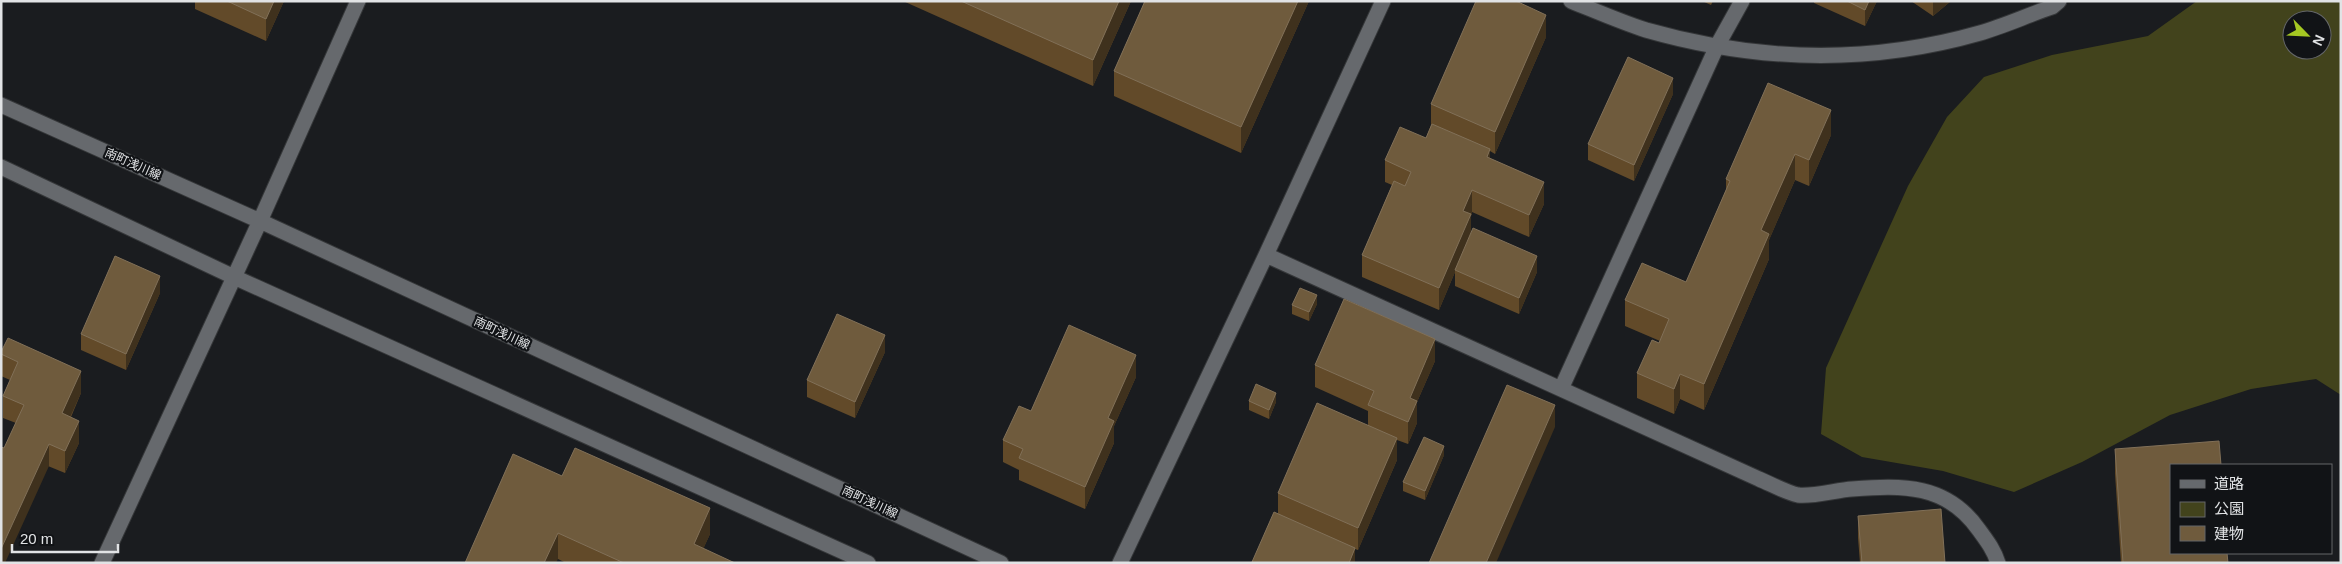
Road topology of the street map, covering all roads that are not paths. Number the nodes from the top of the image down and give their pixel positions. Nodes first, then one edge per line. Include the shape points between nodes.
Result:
1 (358, 1) edge
2 (1382, 1) edge
3 (1571, 1) edge
4 (1742, 1) edge
5 (2059, 1) edge
6 (1717, 46) junction
7 (1, 105) edge
8 (1, 167) edge
9 (260, 222) junction
10 (1266, 254) junction
11 (234, 277) junction
12 (1561, 389) junction
13 (102, 563) edge
14 (868, 563) edge
15 (1001, 563) edge
16 (1120, 563) edge
17 (1998, 563) edge

1 - 9 street
2 - 10 street
3 - 6 street via 1646,30
4 - 6 street
5 - 6 street via 2052,7 1981,33 1868,54 1775,55
6 - 12 street
7 - 9 street, 南町浅川線
8 - 11 street
9 - 11 street
9 - 15 street, 南町浅川線
10 - 12 street
10 - 16 street
11 - 13 street
11 - 14 street
12 - 17 street via 1759,480 1799,495 1897,487 1951,500 1970,517 1994,550

